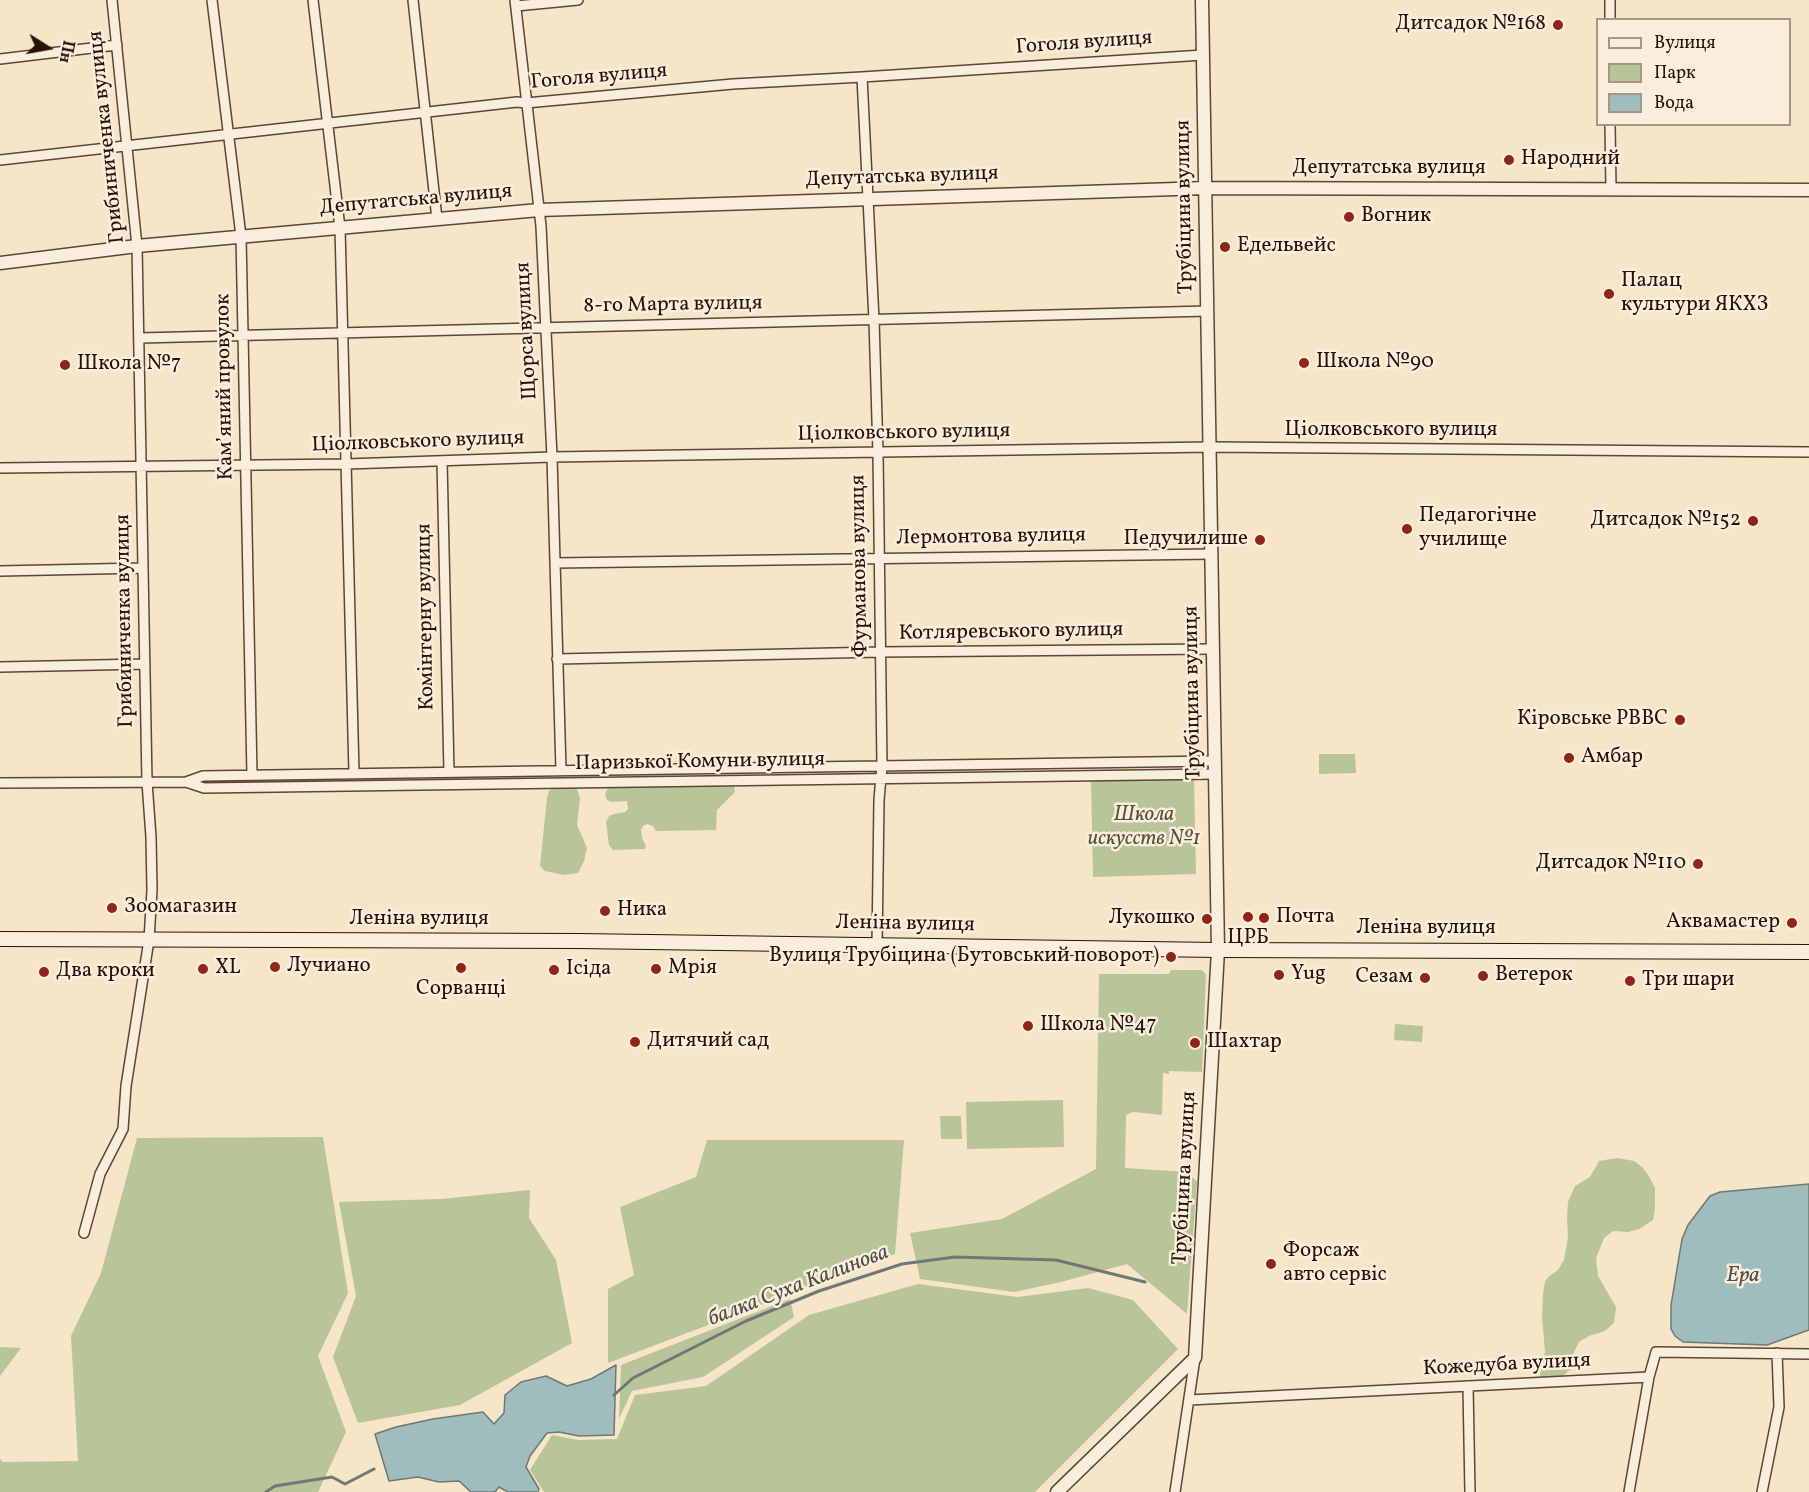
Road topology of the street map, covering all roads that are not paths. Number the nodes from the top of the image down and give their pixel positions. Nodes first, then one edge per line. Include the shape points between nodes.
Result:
1 (112, 0) edge
2 (212, 0) edge
3 (313, 0) edge
4 (413, 0) edge
5 (578, 0) edge
6 (1202, 0) edge
7 (1610, 0) edge
8 (516, 3) edge
9 (1610, 18) edge
10 (117, 45) junction
11 (1203, 55) junction
12 (0, 59) edge
13 (862, 77) junction
14 (526, 103) junction
15 (426, 112) junction
16 (328, 123) junction
17 (1610, 126) edge
18 (230, 134) junction
19 (128, 145) junction
20 (0, 160) edge
21 (1206, 188) junction
22 (1611, 189) junction
23 (1809, 190) edge
24 (869, 198) junction
25 (539, 210) junction
26 (437, 219) junction
27 (340, 228) junction
28 (241, 236) junction
29 (137, 246) junction
30 (0, 263) edge
31 (1208, 311) junction
32 (874, 320) junction
33 (547, 327) junction
34 (344, 333) junction
35 (243, 336) junction
36 (140, 338) junction
37 (1210, 447) junction
38 (1809, 452) edge
39 (878, 453) junction
40 (552, 457) junction
41 (442, 461) junction
42 (346, 464) junction
43 (246, 465) junction
44 (140, 467) junction
45 (0, 468) edge
46 (1212, 554) junction
47 (878, 558) junction
48 (555, 563) junction
49 (143, 567) junction
50 (0, 571) edge
51 (1213, 649) junction
52 (880, 652) junction
53 (557, 659) junction
54 (145, 664) junction
55 (0, 667) edge
56 (1215, 761) junction
57 (882, 766) junction
58 (561, 770) junction
59 (449, 772) junction
60 (354, 773) junction
61 (1215, 774) junction
62 (252, 775) junction
63 (881, 779) junction
64 (147, 782) junction
65 (186, 782) junction
66 (0, 783) edge
67 (0, 939) edge
68 (149, 940) junction
69 (877, 946) junction
70 (1218, 950) junction
71 (1809, 952) edge
72 (84, 1233) dead end
73 (1778, 1353) junction
74 (1809, 1353) edge
75 (1195, 1358) junction
76 (1649, 1377) junction
77 (1468, 1386) junction
78 (1189, 1400) junction
79 (1057, 1492) edge
80 (1175, 1492) edge
81 (1470, 1492) edge
82 (1629, 1492) edge
83 (1762, 1492) edge

1 - 10 street, Грибиниченка вулиця
2 - 18 street, Кам’яний провулок
3 - 16 street
4 - 15 street
5 - 8 street
6 - 11 street, Трубіцина вулиця
7 - 9 street
8 - 14 street, Щорса вулиця
10 - 12 street
10 - 19 street, Грибиниченка вулиця
11 - 13 street, Гоголя вулиця
11 - 21 street, Трубіцина вулиця
13 - 14 street, Гоголя вулиця
13 - 24 street, Фурманова вулиця
14 - 15 street, Гоголя вулиця
14 - 25 street, Щорса вулиця
15 - 16 street, Гоголя вулиця
15 - 26 street
16 - 18 street, Гоголя вулиця
16 - 27 street
17 - 22 street
18 - 19 street, Гоголя вулиця
18 - 28 street, Кам’яний провулок
19 - 20 street, Гоголя вулиця
19 - 29 street, Грибиниченка вулиця
21 - 22 street, Депутатська вулиця
21 - 24 street, Депутатська вулиця
21 - 31 street, Трубіцина вулиця
22 - 23 street, Депутатська вулиця
24 - 25 street, Депутатська вулиця
24 - 32 street, Фурманова вулиця
25 - 26 street, Депутатська вулиця
25 - 33 street, Щорса вулиця
26 - 27 street, Депутатська вулиця
27 - 28 street, Депутатська вулиця
27 - 34 street
28 - 29 street, Депутатська вулиця
28 - 35 street, Кам’яний провулок
29 - 30 street, Депутатська вулиця
29 - 36 street, Грибиниченка вулиця
31 - 32 street, 8-го Марта вулиця
31 - 37 street, Трубіцина вулиця
32 - 33 street, 8-го Марта вулиця
32 - 39 street, Фурманова вулиця
33 - 34 street, 8-го Марта вулиця
33 - 40 street, Щорса вулиця
34 - 35 street, 8-го Марта вулиця
34 - 42 street
35 - 36 street, 8-го Марта вулиця
35 - 43 street, Кам’яний провулок
36 - 44 street, Грибиниченка вулиця
37 - 38 street, Ціолковського вулиця
37 - 39 street, Ціолковського вулиця
37 - 46 street, Трубіцина вулиця
39 - 40 street, Ціолковського вулиця
39 - 47 street, Фурманова вулиця
40 - 41 street, Ціолковського вулиця
40 - 48 street, Щорса вулиця
41 - 42 street, Ціолковського вулиця
41 - 59 street, Комінтерну вулиця
42 - 43 street, Ціолковського вулиця
42 - 60 street
43 - 44 street, Ціолковського вулиця
43 - 62 street, Кам’яний провулок
44 - 45 street, Ціолковського вулиця
44 - 49 street, Грибиниченка вулиця
46 - 47 street, Лермонтова вулиця
46 - 51 street, Трубіцина вулиця
47 - 48 street, Лермонтова вулиця
47 - 52 street, Фурманова вулиця
48 - 53 street, Щорса вулиця
49 - 50 street
49 - 54 street, Грибиниченка вулиця
51 - 52 street, Котляревського вулиця
51 - 56 street, Трубіцина вулиця
52 - 53 street, Котляревського вулиця
52 - 57 street, Фурманова вулиця
53 - 58 street, Щорса вулиця
54 - 55 street
54 - 64 street, Грибиниченка вулиця
56 - 57 street, Паризької Комуни вулиця
56 - 61 street, Трубіцина вулиця
57 - 58 street, Паризької Комуни вулиця
57 - 63 street, Фурманова вулиця
58 - 59 street, Паризької Комуни вулиця
59 - 60 street, Паризької Комуни вулиця
60 - 62 street, Паризької Комуни вулиця
61 - 63 street, Паризької Комуни вулиця
61 - 70 street, Трубіцина вулиця
62 - 65 street, Паризької Комуни вулиця via 203,776
63 - 65 street, Паризької Комуни вулиця via 204,788
63 - 69 street, Фурманова вулиця
64 - 65 street, Паризької Комуни вулиця
64 - 66 street, Паризької Комуни вулиця
64 - 68 street, Грибиниченка вулиця via 152,879
67 - 68 main road, Леніна вулиця
68 - 69 main road, Леніна вулиця
68 - 72 street, Грибиниченка вулиця via 123,1129 100,1174
69 - 70 main road, Леніна вулиця
70 - 71 main road, Леніна вулиця
70 - 75 street, Трубіцина вулиця
73 - 74 street
73 - 76 street via 1656,1352
73 - 83 street via 1779,1407
75 - 78 street, Трубіцина вулиця
75 - 79 street
76 - 77 street, Кожедуба вулиця
76 - 82 street
77 - 78 street, Кожедуба вулиця
77 - 81 street
78 - 80 street, Трубіцина вулиця

